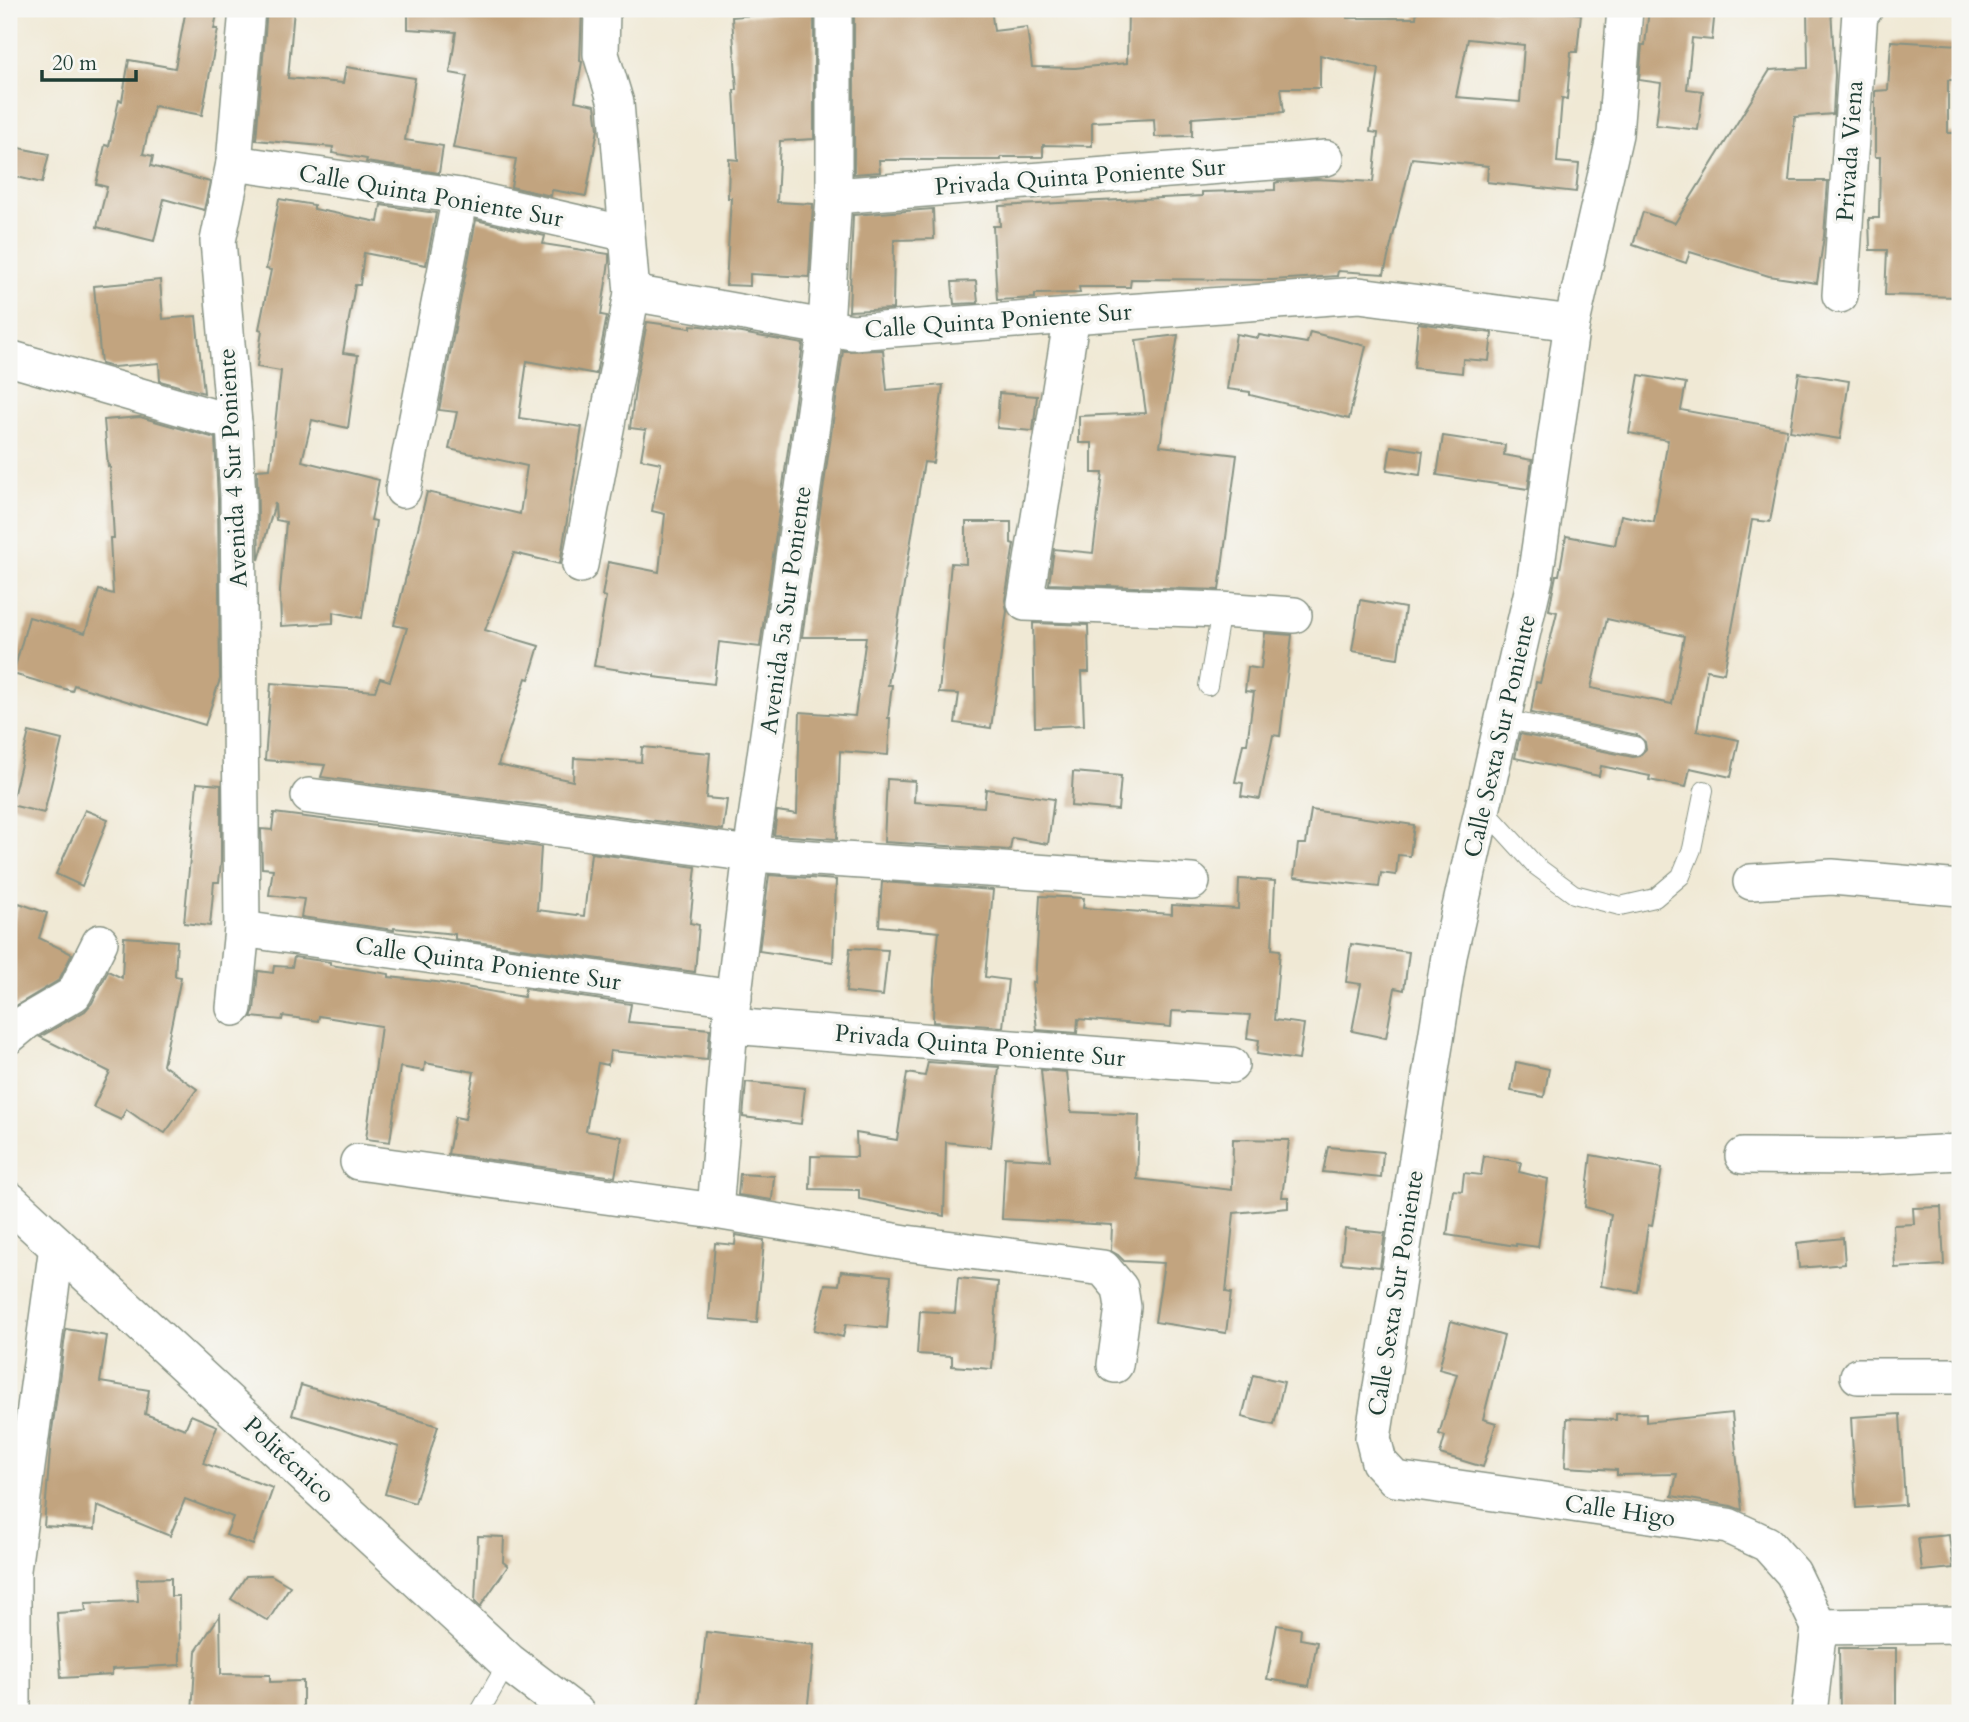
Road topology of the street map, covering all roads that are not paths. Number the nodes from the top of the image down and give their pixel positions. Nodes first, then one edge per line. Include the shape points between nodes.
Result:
1 (247, 9) edge
2 (602, 9) edge
3 (834, 9) edge
4 (1625, 9) edge
5 (1866, 9) edge
6 (1326, 158) dead end
7 (234, 163) junction
8 (834, 196) junction
9 (460, 197) junction
10 (627, 234) junction
11 (632, 293) junction
12 (1840, 295) dead end
13 (1072, 316) junction
14 (1572, 323) junction
15 (826, 326) junction
16 (9, 358) edge
17 (234, 423) junction
18 (403, 489) dead end
19 (580, 565) dead end
20 (1221, 610) junction
21 (1294, 615) dead end
22 (1208, 686) dead end
23 (1503, 719) junction
24 (1635, 746) dead end
25 (1704, 790) dead end
26 (309, 796) dead end
27 (1483, 808) junction
28 (751, 853) junction
29 (1192, 882) dead end
30 (1751, 882) dead end
31 (1960, 888) edge
32 (242, 929) junction
33 (100, 942) dead end
34 (234, 1008) dead end
35 (732, 1012) junction
36 (9, 1036) edge
37 (1231, 1065) dead end
38 (1960, 1152) edge
39 (1743, 1156) dead end
40 (358, 1162) dead end
41 (9, 1201) edge
42 (715, 1211) junction
43 (57, 1246) junction
44 (1115, 1365) dead end
45 (1858, 1376) dead end
46 (1960, 1376) edge
47 (1379, 1462) joint
48 (1960, 1625) edge
49 (1819, 1627) junction
50 (508, 1662) junction
51 (13, 1713) edge
52 (479, 1713) edge
53 (575, 1713) edge
54 (1809, 1713) edge

1 - 7 street, Avenida 4 Sur Poniente
2 - 10 street via 601,54 616,103
3 - 8 street, Avenida 5a Sur Poniente
4 - 14 street, Calle Sexta Sur Poniente via 1615,134
5 - 12 street, Privada Viena via 1860,12
6 - 8 street, Privada Quinta Poniente Sur
7 - 9 street, Calle Quinta Poniente Sur
7 - 17 street, Avenida 4 Sur Poniente via 218,242
8 - 15 street, Avenida 5a Sur Poniente
9 - 10 street, Calle Quinta Poniente Sur
9 - 18 street
10 - 11 street
11 - 15 street, Calle Quinta Poniente Sur
11 - 19 street
13 - 14 street, Calle Quinta Poniente Sur via 1359,295
13 - 15 street, Calle Quinta Poniente Sur via 852,332
13 - 20 street via 1025,603
14 - 23 street, Calle Sexta Sur Poniente via 1535,578
15 - 28 street, Avenida 5a Sur Poniente
16 - 17 street
17 - 32 street, Avenida 4 Sur Poniente
20 - 21 street
20 - 22 lane
23 - 24 lane
23 - 27 street, Calle Sexta Sur Poniente
25 - 27 lane via 1692,849 1681,876 1655,898 1619,906 1574,894 1536,866
26 - 28 street
27 - 47 street, Calle Sexta Sur Poniente via 1449,956 1373,1438
28 - 29 street
28 - 35 street, Avenida 5a Sur Poniente
30 - 31 street via 1832,877
32 - 34 street, Avenida 4 Sur Poniente
32 - 35 street, Calle Quinta Poniente Sur
33 - 36 street via 74,994
35 - 37 street, Privada Quinta Poniente Sur
35 - 42 street, Avenida 5a Sur Poniente
38 - 39 street
40 - 42 street
41 - 43 street, Politécnico
42 - 44 street via 906,1243 1103,1268 1122,1297
43 - 50 street, Politécnico
43 - 51 street via 13,1570
45 - 46 street
47 - 49 street, Calle Higo via 1395,1479 1728,1526 1767,1545 1793,1573
48 - 49 street
49 - 54 street
50 - 52 lane
50 - 53 street, Politécnico

